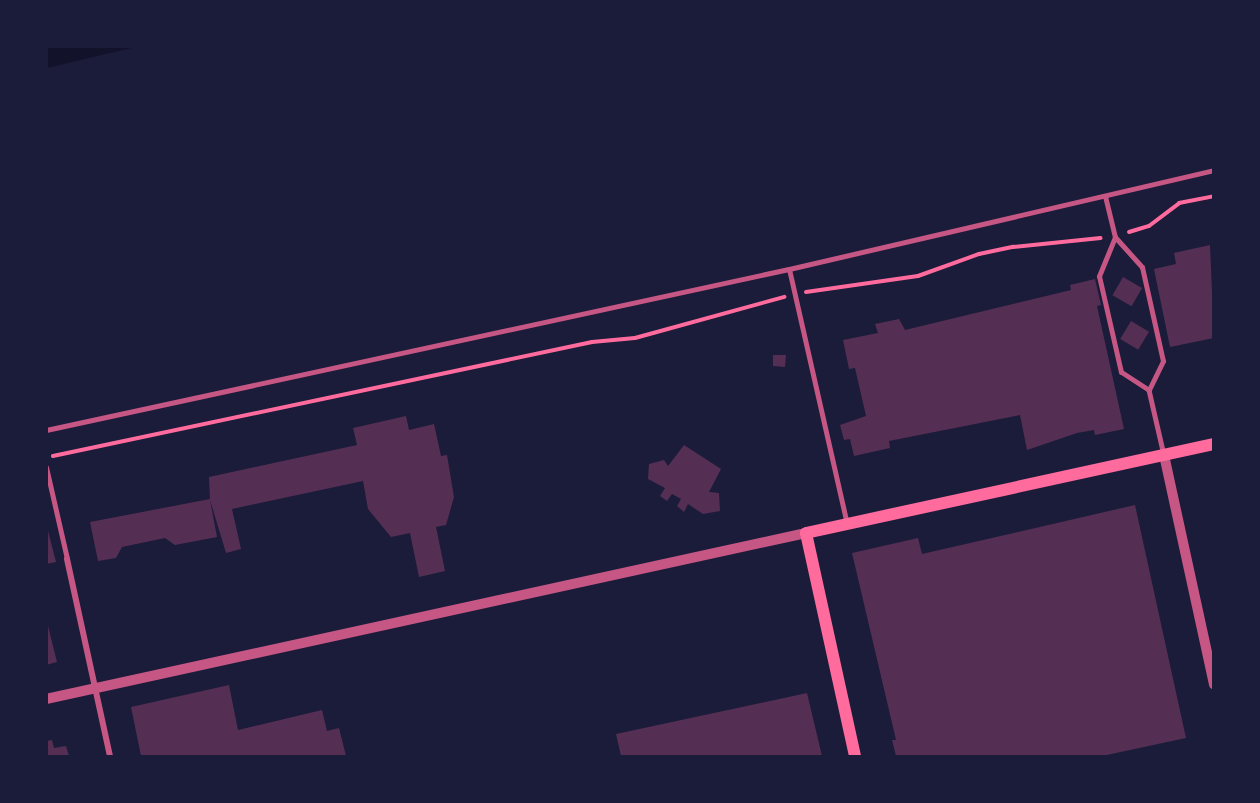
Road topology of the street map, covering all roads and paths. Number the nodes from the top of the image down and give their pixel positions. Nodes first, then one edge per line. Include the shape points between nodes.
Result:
1 (1214, 170) edge
2 (1214, 195) edge
3 (1105, 196) junction
4 (1115, 237) junction
5 (789, 269) junction
6 (795, 294) junction
7 (1149, 390) junction
8 (46, 430) edge
9 (1214, 444) edge
10 (1164, 455) junction
11 (46, 457) edge
12 (46, 467) edge
13 (847, 524) junction
14 (806, 533) junction
15 (67, 559) joint
16 (1214, 685) edge
17 (95, 688) junction
18 (46, 699) edge
19 (110, 756) edge
20 (855, 756) edge

1 - 3 street
2 - 4 path via 1179,203 1149,226
3 - 4 street
3 - 5 street
4 - 6 path via 1013,247 979,254 918,276
4 - 7 street via 1142,267 1145,277 1163,361
4 - 7 street via 1099,276 1121,372
5 - 6 street
5 - 8 street
6 - 11 path via 635,338 592,342
6 - 13 street
7 - 10 lane
9 - 10 main road
10 - 13 main road
10 - 16 street
12 - 15 street
13 - 14 main road
14 - 17 street
14 - 20 main road
15 - 17 street
17 - 18 street
17 - 19 street

